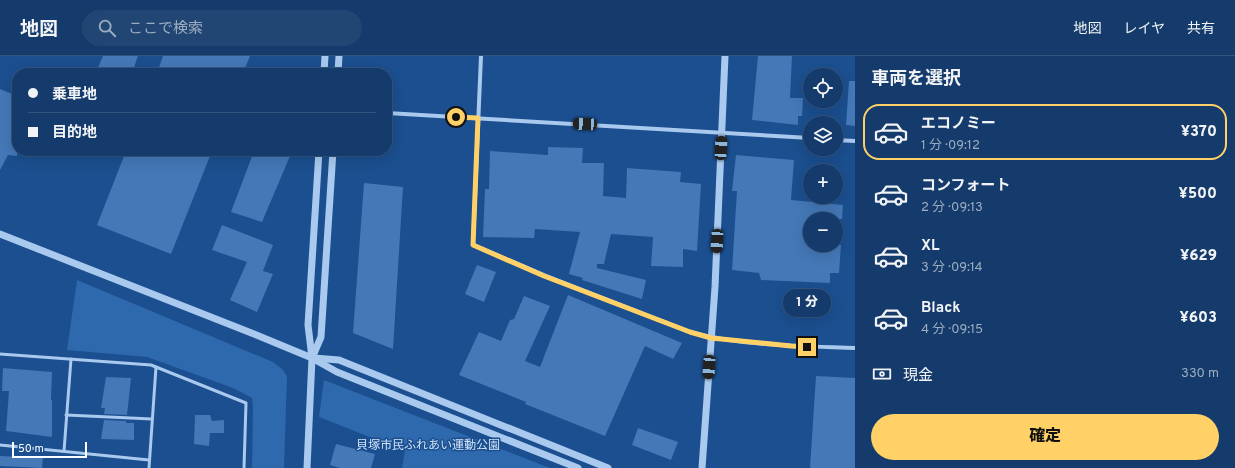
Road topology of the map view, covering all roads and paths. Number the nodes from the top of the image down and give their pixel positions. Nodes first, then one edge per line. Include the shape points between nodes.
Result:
1 (325, 56) edge
2 (339, 56) edge
3 (481, 56) edge
4 (725, 56) edge
5 (324, 68) edge
6 (338, 68) edge
7 (392, 113) edge
8 (478, 118) junction
9 (722, 132) junction
10 (803, 138) edge
11 (843, 140) edge
12 (855, 141) edge
13 (319, 156) edge
14 (333, 156) edge
15 (0, 234) edge
16 (711, 338) junction
17 (855, 348) edge
18 (0, 354) edge
19 (312, 358) junction
20 (71, 359) junction
21 (156, 367) junction
22 (66, 415) junction
23 (152, 419) junction
24 (0, 445) edge
25 (64, 451) junction
26 (150, 460) junction
27 (149, 468) edge
28 (244, 468) edge
29 (307, 468) edge
30 (578, 468) edge
31 (608, 468) edge
32 (702, 468) edge

1 - 5 street
2 - 6 street
3 - 8 street
4 - 9 street
7 - 8 street
8 - 9 street
8 - 16 street via 473,245 544,276
9 - 10 street
9 - 16 street
11 - 12 street
13 - 19 street via 308,325
14 - 19 street via 321,337
15 - 19 street
16 - 17 street via 791,346
16 - 32 street
18 - 20 lane
19 - 29 street
19 - 30 street via 337,372
19 - 31 street via 340,360
20 - 21 lane
20 - 22 lane
21 - 23 lane
21 - 28 lane via 246,403
22 - 23 lane
22 - 25 lane
23 - 26 lane
24 - 25 lane
25 - 26 lane
26 - 27 lane

